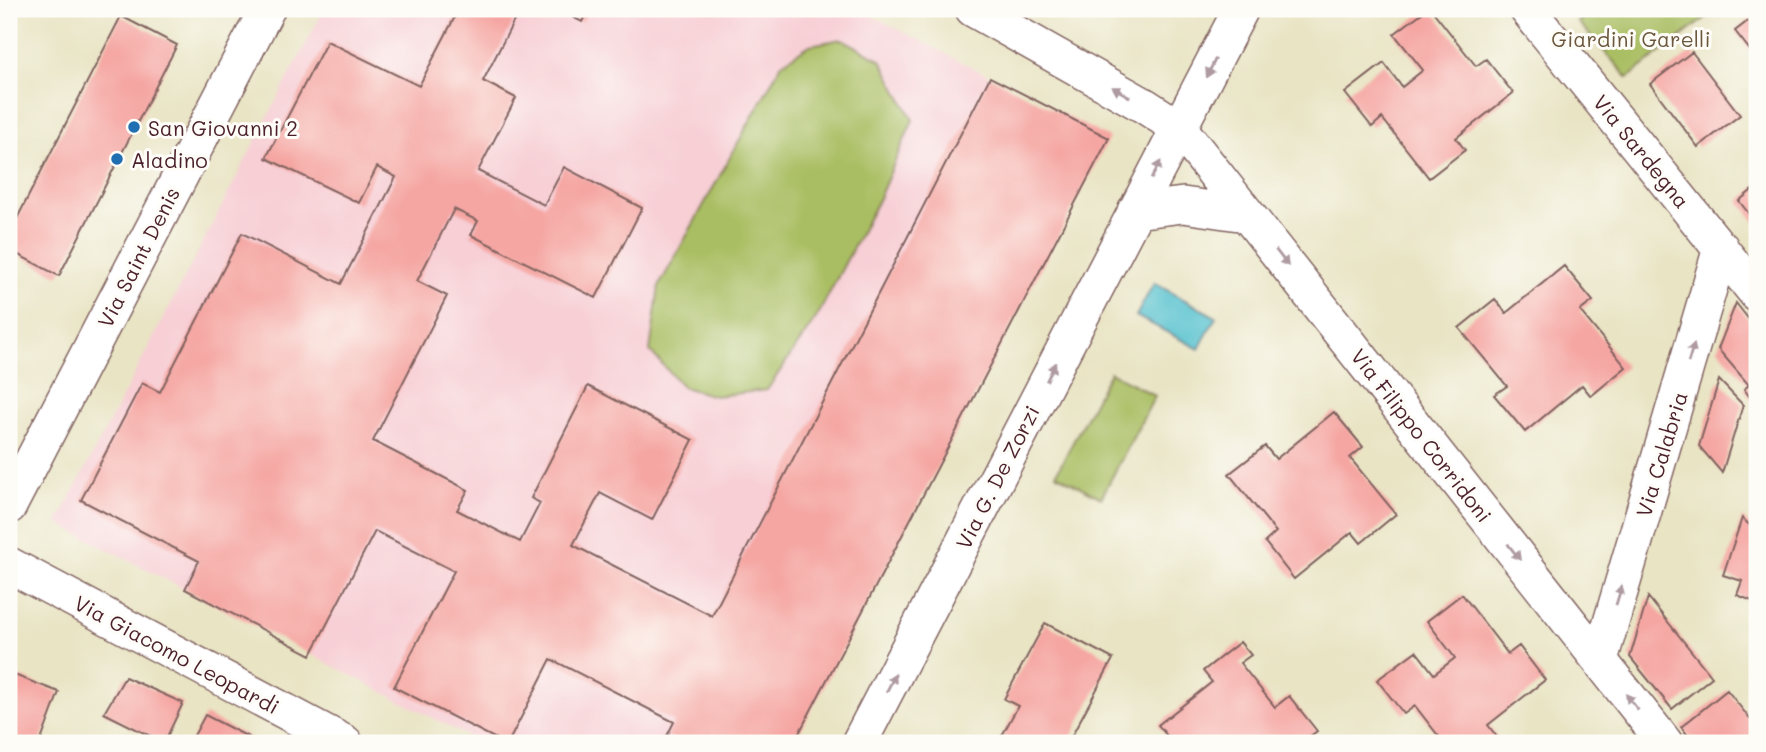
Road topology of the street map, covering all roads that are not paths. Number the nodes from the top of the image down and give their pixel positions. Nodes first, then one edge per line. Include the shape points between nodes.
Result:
1 (267, 9) edge
2 (973, 9) edge
3 (1241, 9) edge
4 (1528, 9) edge
5 (1179, 128) junction
6 (1135, 211) junction
7 (1246, 214) junction
8 (1721, 248) junction
9 (1757, 294) edge
10 (9, 506) edge
11 (9, 565) edge
12 (1600, 660) junction
13 (345, 743) edge
14 (859, 743) edge
15 (1665, 743) edge

1 - 10 street, Via Saint Denis
5 -> 2 street, Via Filippo Corridoni
3 -> 5 street, Via G. De Zorzi
4 - 8 street, Via Sardegna
6 -> 5 street, Via G. De Zorzi
5 - 7 street, Via Filippo Corridoni
6 - 7 street via 1182,205
14 -> 6 street, Via G. De Zorzi
7 -> 12 street, Via Filippo Corridoni
8 - 9 street, Via Sardegna
12 -> 8 street, Via Calabria
11 - 13 street, Via Giacomo Leopardi
15 -> 12 street, Via Filippo Corridoni

